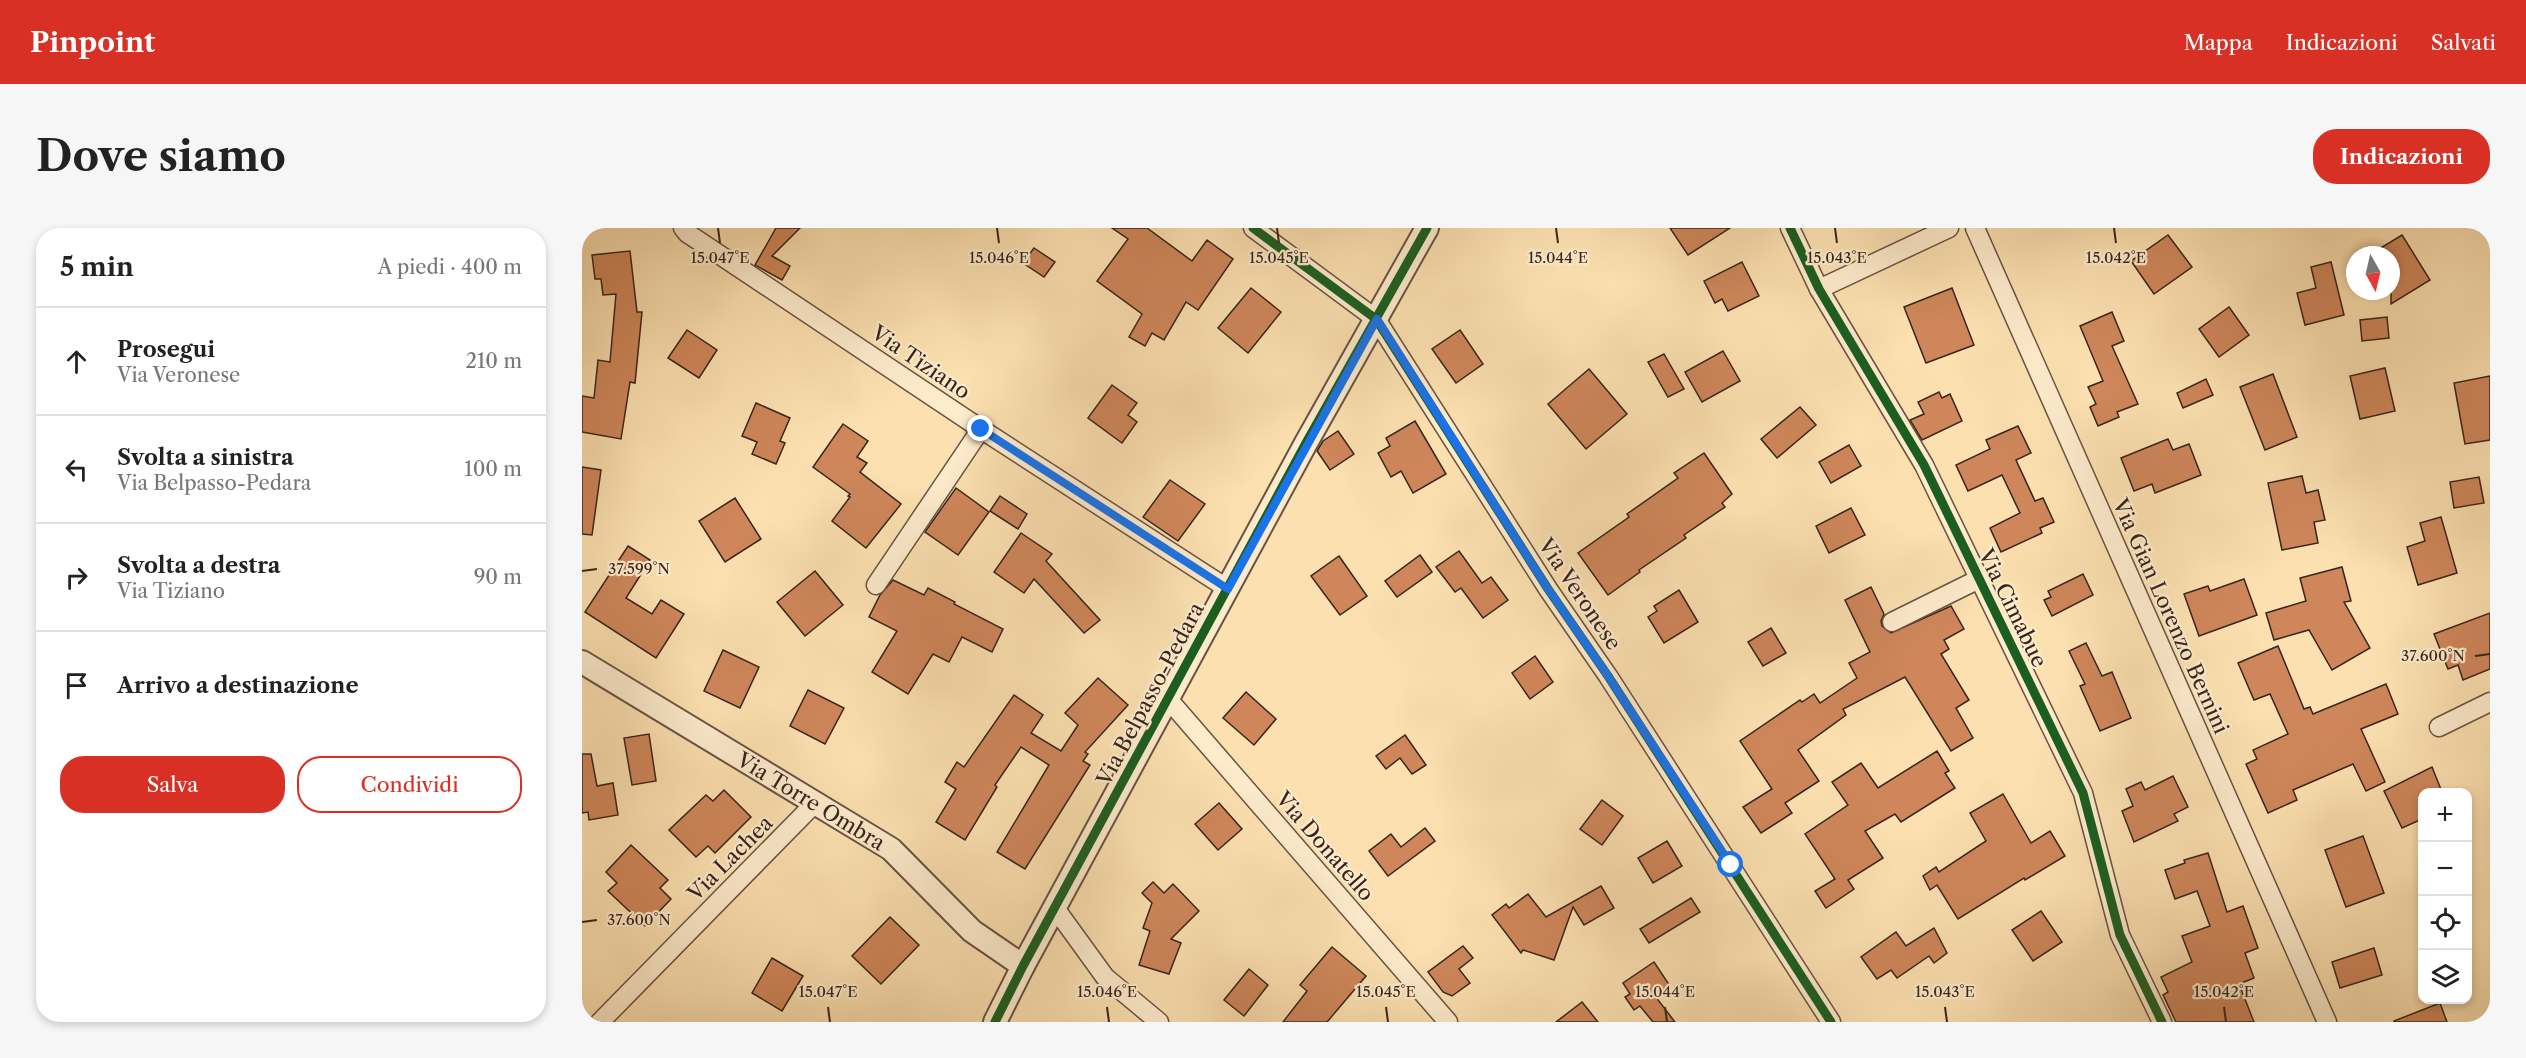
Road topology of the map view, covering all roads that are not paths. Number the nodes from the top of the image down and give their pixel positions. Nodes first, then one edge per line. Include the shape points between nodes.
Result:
1 (683, 228) edge
2 (1253, 228) edge
3 (1427, 228) edge
4 (1790, 228) edge
5 (1949, 228) edge
6 (1975, 228) edge
7 (1819, 289) junction
8 (1377, 319) junction
9 (981, 429) junction
10 (1979, 579) junction
11 (876, 585) dead end
12 (1228, 589) junction
13 (1892, 622) dead end
14 (582, 662) edge
15 (1168, 699) junction
16 (2490, 702) edge
17 (2439, 727) dead end
18 (816, 802) junction
19 (1055, 908) junction
20 (1023, 966) junction
21 (600, 1022) edge
22 (995, 1022) edge
23 (1159, 1022) edge
24 (1448, 1022) edge
25 (1831, 1022) edge
26 (2162, 1022) edge
27 (2326, 1022) edge

1 - 9 street, Via Tiziano
2 - 8 street, Via Veronese
3 - 8 street, Via Belpasso-Pedara
4 - 7 street, Via Cimabue
5 - 7 street
6 - 27 street, Via Gian Lorenzo Bernini
7 - 10 street, Via Cimabue via 1924,465
8 - 12 street, Via Belpasso-Pedara
8 - 25 street, Via Veronese
9 - 11 street
9 - 12 street, Via Tiziano
10 - 13 street
10 - 26 street, Via Cimabue via 2083,793 2120,935
12 - 15 street, Via Belpasso-Pedara
14 - 18 street, Via Torre Ombra
15 - 19 street, Via Belpasso-Pedara
15 - 24 street, Via Donatello
16 - 17 street
18 - 20 street, Via Torre Ombra via 891,849 972,931
18 - 21 street, Via Lachea
19 - 20 street, Via Belpasso-Pedara
19 - 23 street via 1105,978
20 - 22 street, Via Belpasso-Pedara

